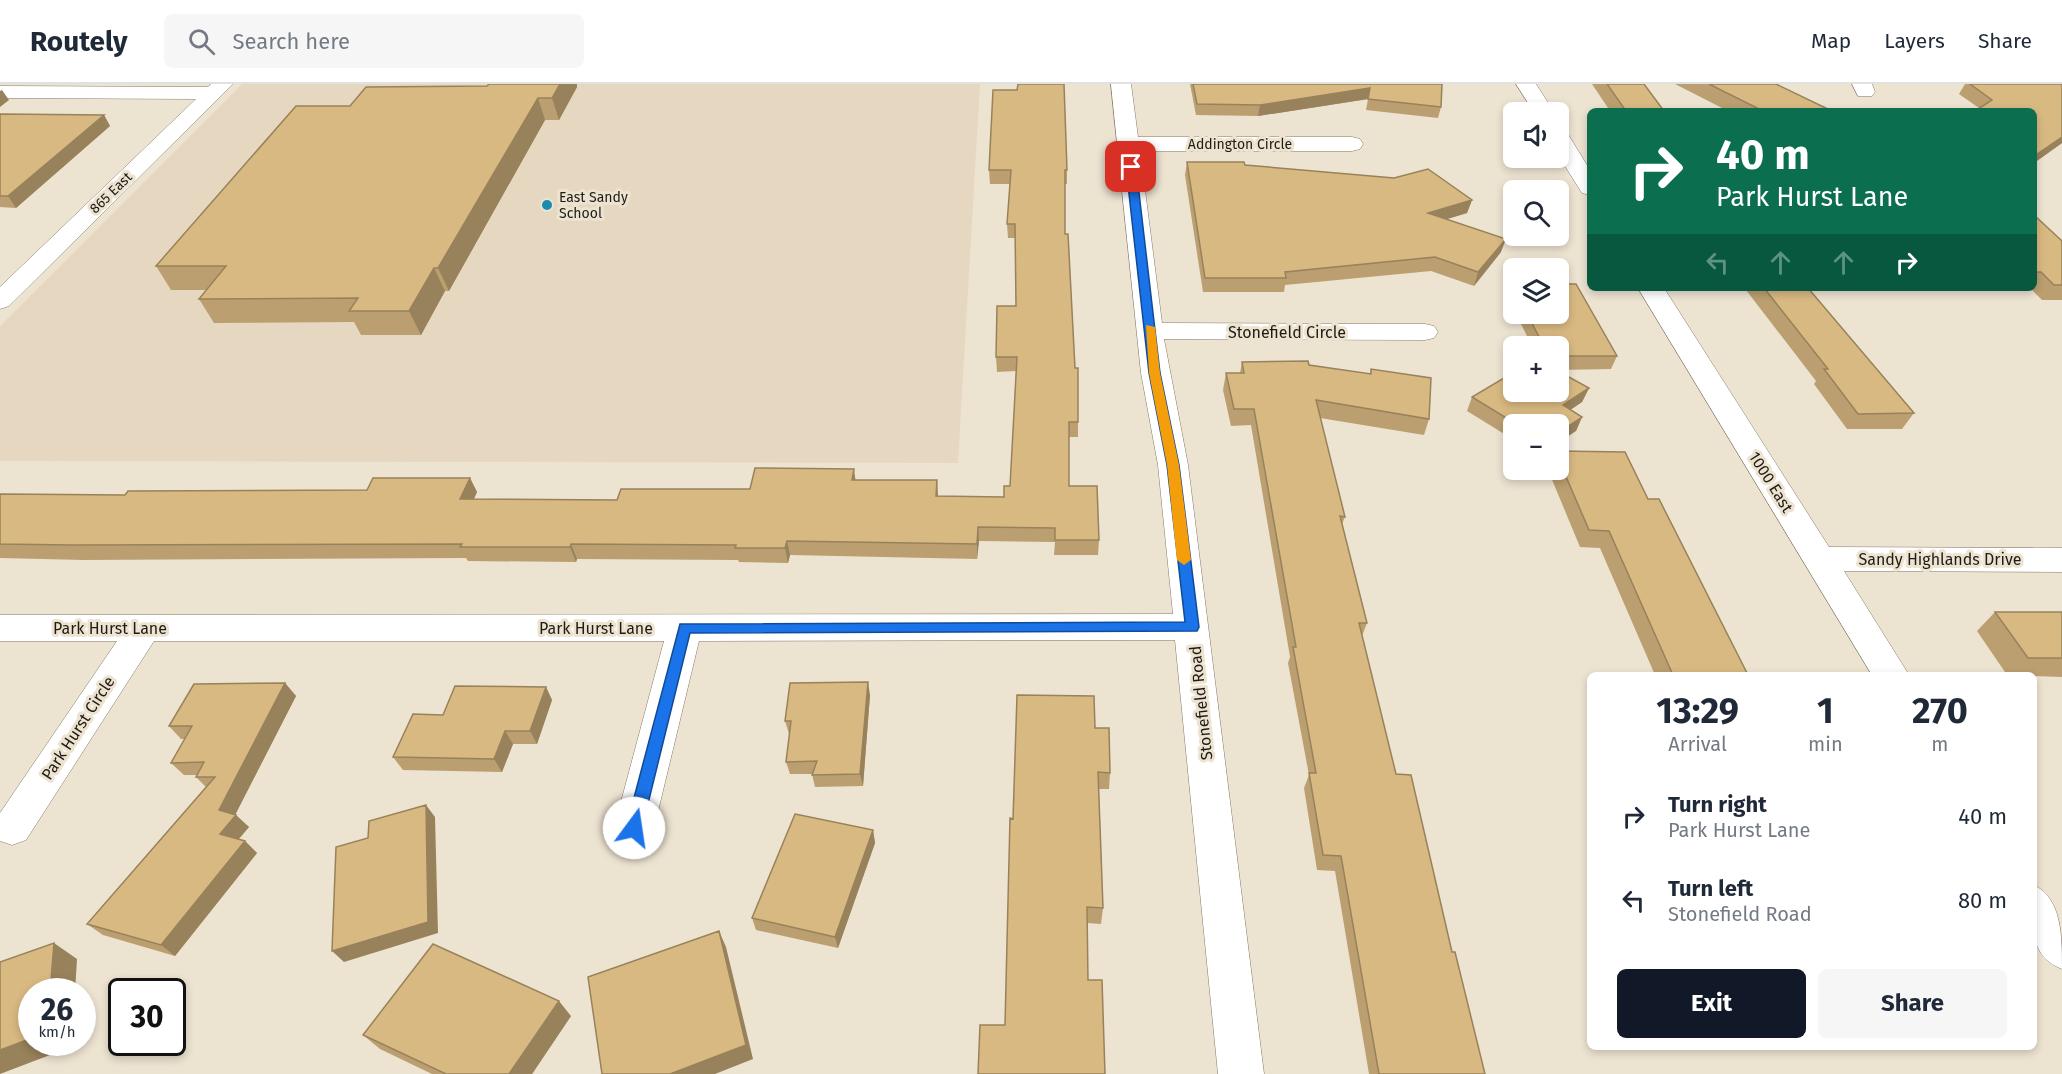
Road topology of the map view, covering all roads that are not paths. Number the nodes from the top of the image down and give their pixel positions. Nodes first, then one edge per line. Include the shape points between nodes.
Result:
1 (1121, 84) edge
2 (1526, 84) edge
3 (219, 88) edge
4 (0, 92) edge
5 (1538, 102) edge
6 (1128, 144) junction
7 (1352, 144) dead end
8 (1569, 154) edge
9 (1587, 183) edge
10 (1654, 291) edge
11 (0, 301) edge
12 (1150, 331) junction
13 (1425, 332) dead end
14 (1818, 559) junction
15 (2062, 560) edge
16 (685, 627) junction
17 (1192, 627) junction
18 (0, 628) edge
19 (144, 628) junction
20 (1889, 672) edge
21 (12, 828) dead end
22 (634, 828) dead end
23 (2037, 909) edge
24 (2062, 949) edge
25 (1241, 1074) edge

1 - 6 street, Stonefield Road
2 - 5 street
3 - 4 street
3 - 11 street, 865 East
6 - 7 street, Addington Circle
6 - 12 street, Stonefield Road
8 - 9 street
10 - 14 street, 1000 East
12 - 13 street, Stonefield Circle
12 - 17 street, Stonefield Road via 1173,465
14 - 15 street, Sandy Highlands Drive
14 - 20 street, 1000 East
16 - 17 street, Park Hurst Lane
16 - 19 street, Park Hurst Lane
16 - 22 street
17 - 25 street, Stonefield Road
18 - 19 street, Park Hurst Lane
19 - 21 street, Park Hurst Circle
23 - 24 street

